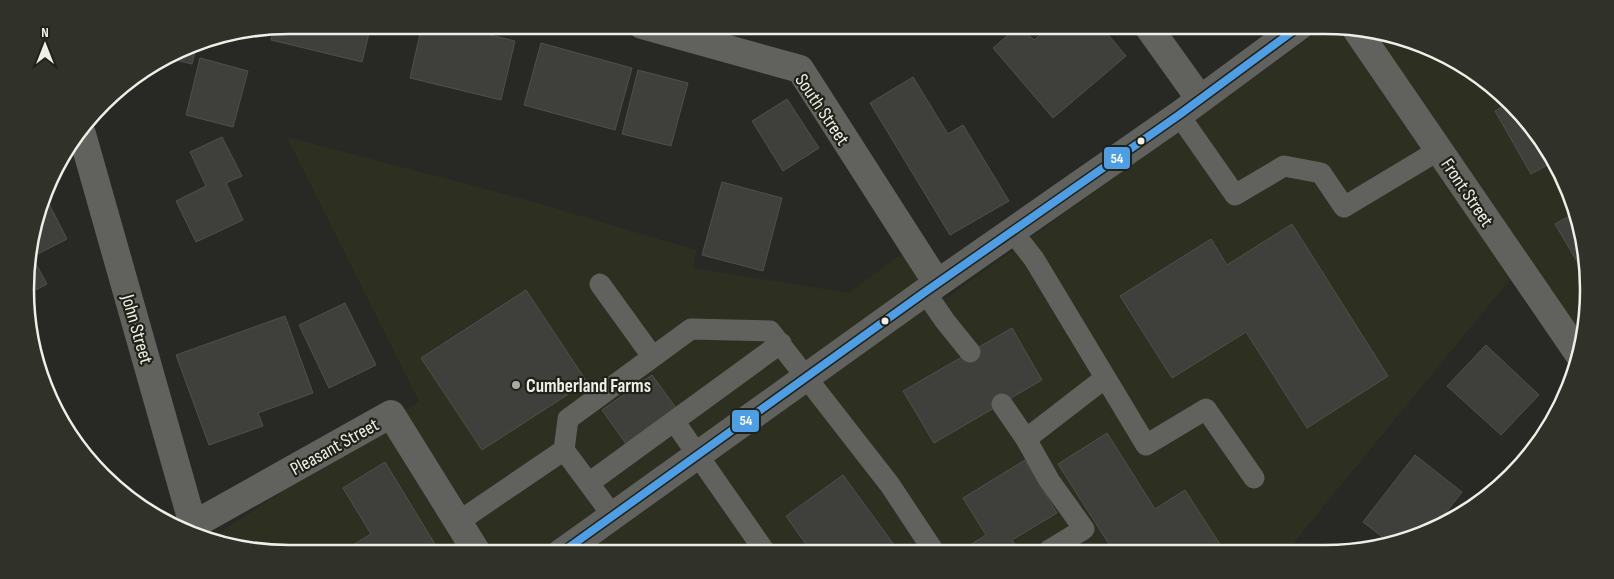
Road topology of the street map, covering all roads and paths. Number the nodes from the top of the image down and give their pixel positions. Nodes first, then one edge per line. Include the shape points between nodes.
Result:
1 (674, 34) edge
2 (1153, 34) edge
3 (1289, 34) edge
4 (1361, 37) edge
5 (1200, 99) junction
6 (1179, 115) junction
7 (83, 139) edge
8 (1439, 150) junction
9 (1012, 231) junction
10 (600, 284) dead end
11 (931, 287) junction
12 (780, 343) junction
13 (1574, 347) edge
14 (970, 352) dead end
15 (652, 356) junction
16 (807, 377) junction
17 (1105, 378) junction
18 (1002, 404) dead end
19 (674, 421) junction
20 (1026, 439) junction
21 (564, 450) junction
22 (698, 456) junction
23 (1254, 478) dead end
24 (589, 483) junction
25 (613, 516) junction
26 (458, 522) junction
27 (189, 525) edge
28 (192, 526) edge
29 (472, 545) edge
30 (572, 545) edge
31 (760, 545) edge
32 (930, 545) edge
33 (1058, 545) edge

1 - 11 street, South Street via 800,69
2 - 5 street
3 - 5 street
4 - 8 street, Front Street
5 - 6 street
6 - 8 lane via 1235,195 1284,166 1321,173 1344,207
6 - 9 street
7 - 27 street, John Street
8 - 13 street, Front Street
9 - 11 street
9 - 17 lane via 1034,259
10 - 15 lane
11 - 14 lane via 945,321
11 - 16 street
12 - 15 lane via 770,331 691,328
12 - 16 lane
12 - 19 lane
15 - 21 lane via 568,419
16 - 22 street
16 - 32 lane via 890,485
17 - 20 lane
17 - 23 lane via 1146,445 1206,409
18 - 20 lane
19 - 22 lane
19 - 24 lane
20 - 33 lane via 1049,480 1084,529
21 - 24 lane
21 - 26 lane
22 - 25 street
22 - 31 lane
24 - 25 lane
25 - 30 street
26 - 28 street, Pleasant Street via 391,414
26 - 29 street, Pleasant Street

